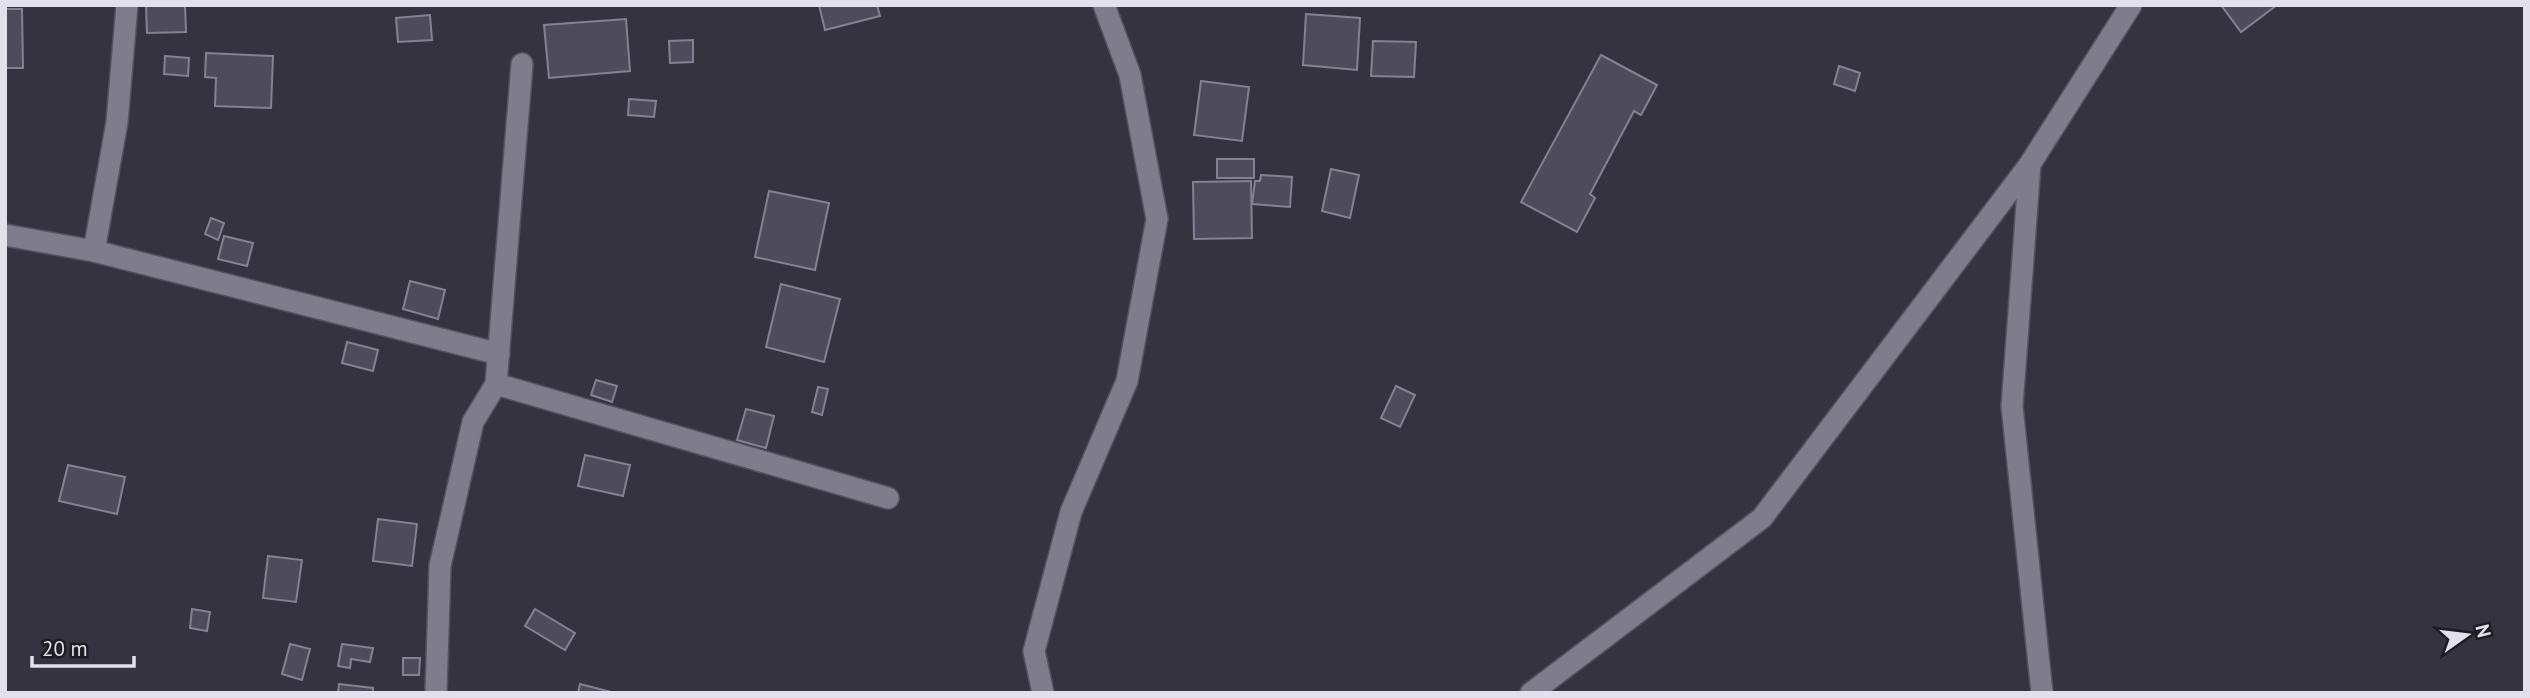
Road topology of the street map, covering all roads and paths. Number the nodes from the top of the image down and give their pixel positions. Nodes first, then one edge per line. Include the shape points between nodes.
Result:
1 (127, 5) edge
2 (1104, 5) edge
3 (2131, 5) edge
4 (522, 64) dead end
5 (2030, 164) junction
6 (5, 235) edge
7 (94, 251) junction
8 (499, 354) junction
9 (496, 384) junction
10 (888, 498) dead end
11 (436, 693) edge
12 (1042, 693) edge
13 (1531, 693) edge
14 (2042, 693) edge

1 - 7 street via 117,121
2 - 12 street via 1130,75 1157,219 1127,381 1071,512 1034,651
3 - 5 street
4 - 8 street
5 - 13 street via 1762,518
5 - 14 street via 2012,406
6 - 7 street
7 - 8 street
8 - 9 street
9 - 10 street
9 - 11 street via 473,422 440,566

